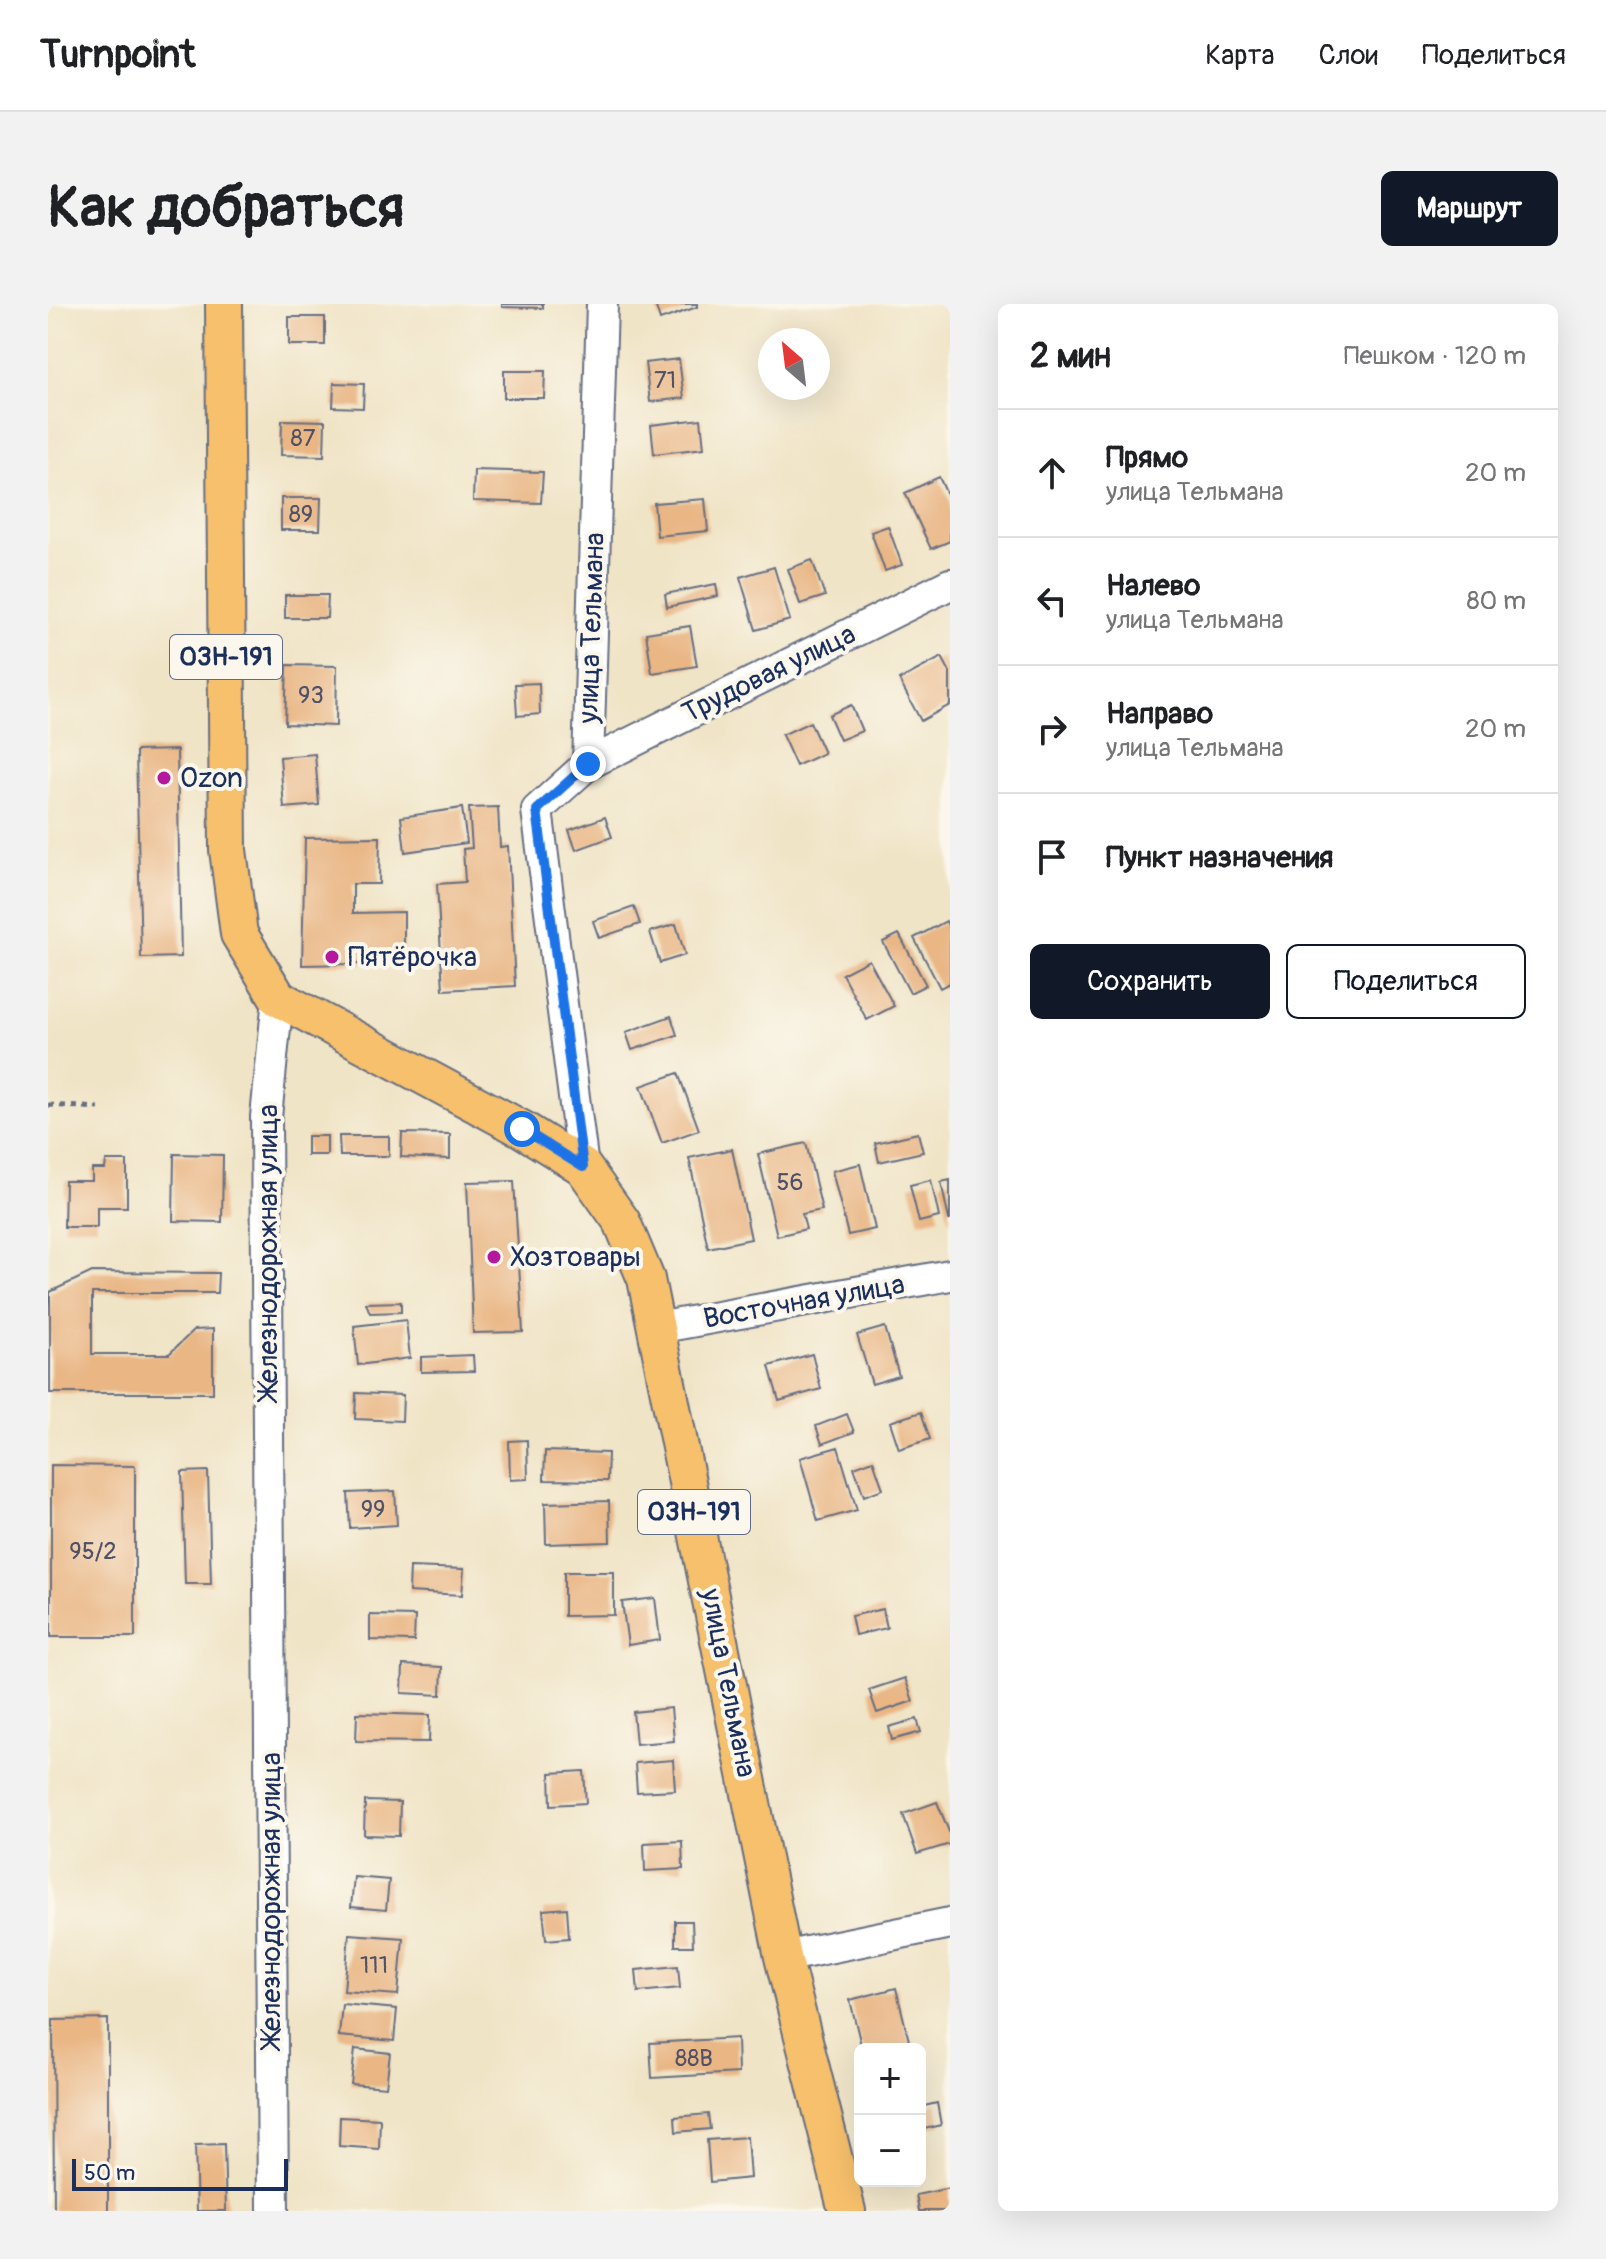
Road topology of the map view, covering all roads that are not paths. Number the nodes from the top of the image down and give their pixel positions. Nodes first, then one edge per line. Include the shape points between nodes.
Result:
1 (224, 304) edge
2 (602, 304) edge
3 (950, 584) edge
4 (588, 764) junction
5 (278, 998) junction
6 (583, 1167) junction
7 (950, 1275) edge
8 (657, 1328) junction
9 (950, 1923) edge
10 (783, 1957) junction
11 (273, 2211) edge
12 (847, 2211) edge

1 - 5 main road, 03Н-191 via 228,850 239,934
2 - 4 street, улица Тельмана
3 - 4 street, Трудовая улица
4 - 6 street, улица Тельмана via 537,810
5 - 6 main road, улица Тельмана / 03Н-191
5 - 11 street, Железнодорожная улица via 266,1117
6 - 8 main road, улица Тельмана / 03Н-191 via 622,1222 646,1279
7 - 8 street, Восточная улица
8 - 10 main road, улица Тельмана / 03Н-191
9 - 10 street
10 - 12 main road, улица Тельмана / 03Н-191

